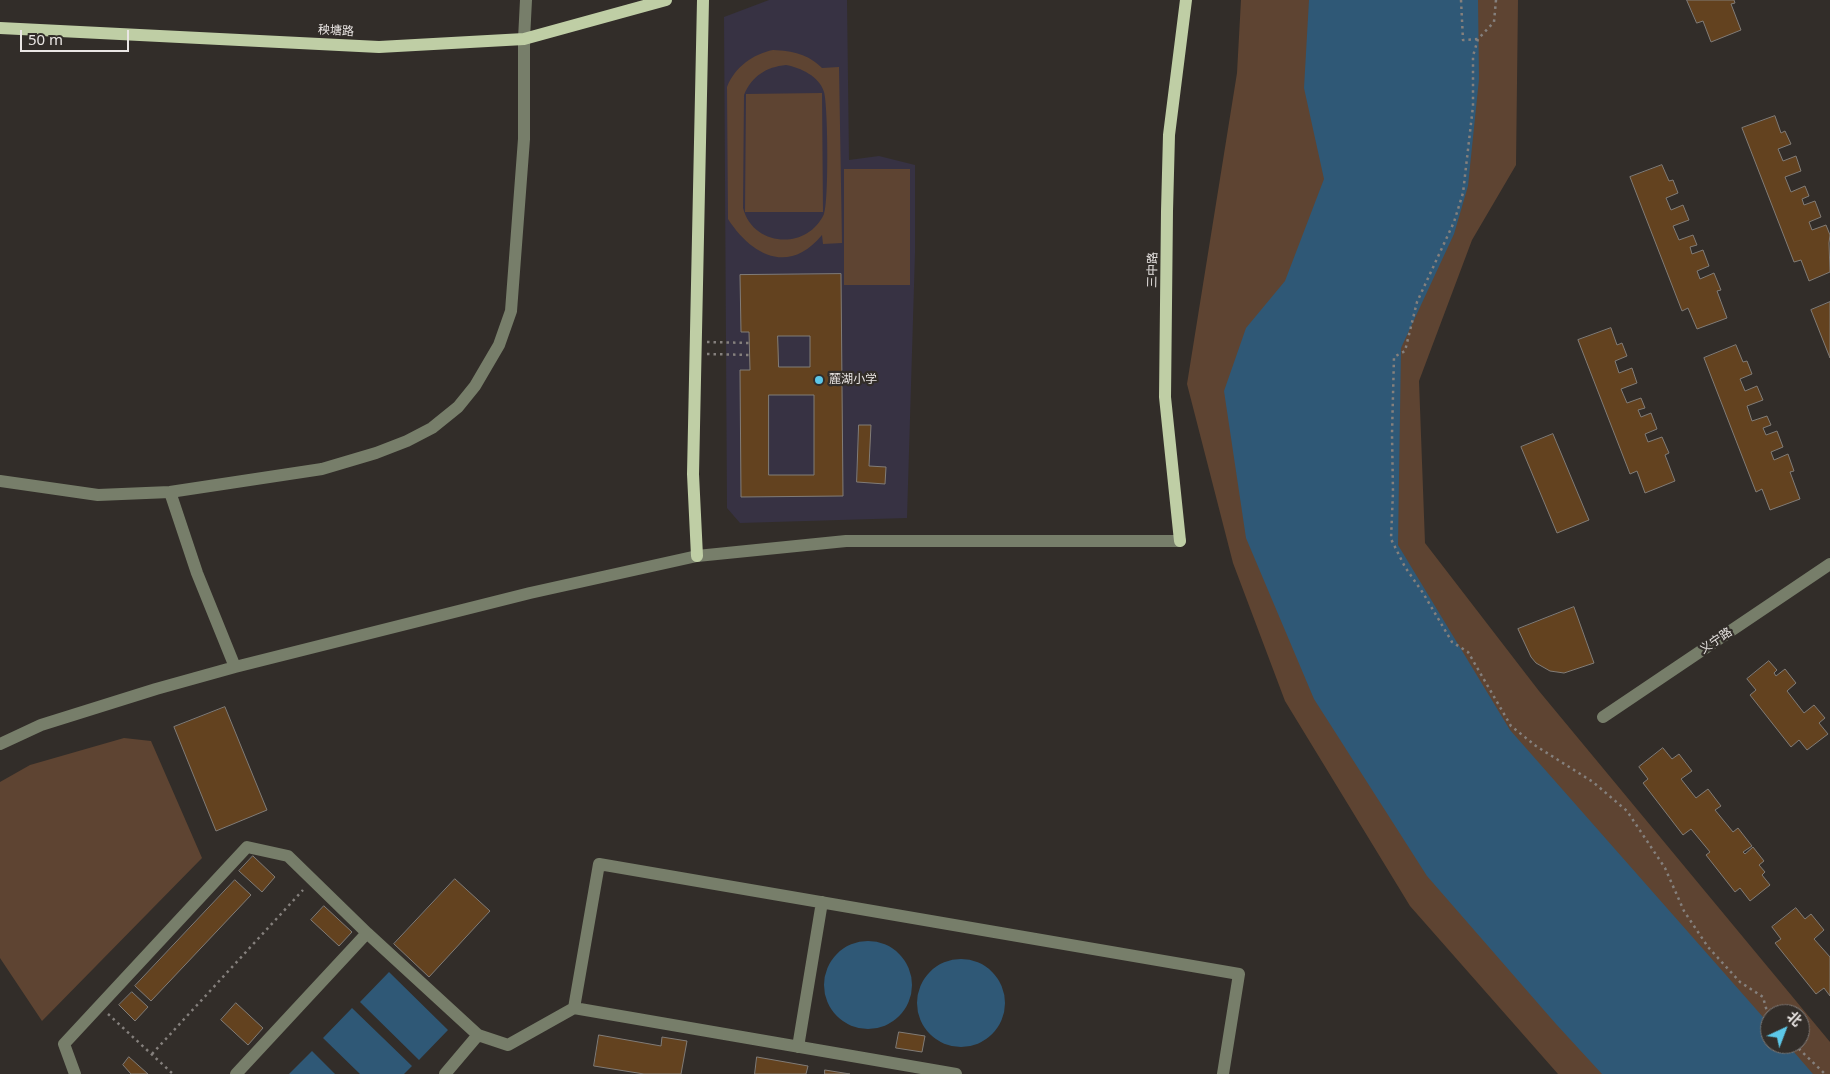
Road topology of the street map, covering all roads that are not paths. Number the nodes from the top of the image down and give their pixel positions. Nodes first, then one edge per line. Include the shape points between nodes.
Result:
1 (526, 0) edge
2 (666, 0) edge
3 (703, 0) edge
4 (1186, 0) edge
5 (0, 28) edge
6 (524, 39) junction
7 (0, 481) edge
8 (170, 492) junction
9 (1180, 541) joint
10 (697, 556) junction
11 (1830, 564) edge
12 (235, 667) junction
13 (1603, 717) dead end
14 (0, 744) edge
15 (822, 902) junction
16 (367, 933) junction
17 (574, 1008) junction
18 (478, 1036) junction
19 (798, 1047) junction
20 (75, 1074) edge
21 (236, 1074) edge
22 (445, 1074) edge
23 (956, 1074) edge
24 (1223, 1074) edge

1 - 6 street
2 - 6 main road, 秧塘路
3 - 10 main road via 693,474
4 - 9 main road, 三中路 via 1170,135 1165,397
5 - 6 main road, 秧塘路 via 379,47
6 - 8 street via 524,139 510,311 499,345 475,386 458,407 432,428 376,453 322,470
7 - 8 street via 98,495
8 - 12 street via 197,574
9 - 10 street via 846,541
10 - 12 street via 530,593
11 - 13 street, 义宁路
12 - 14 street via 41,725
15 - 17 street via 599,864
15 - 19 street
15 - 24 street via 1239,974
16 - 18 street
16 - 20 street via 288,856 247,847 64,1044
16 - 21 street
17 - 18 street via 508,1045
17 - 19 street
18 - 22 street
19 - 23 street

